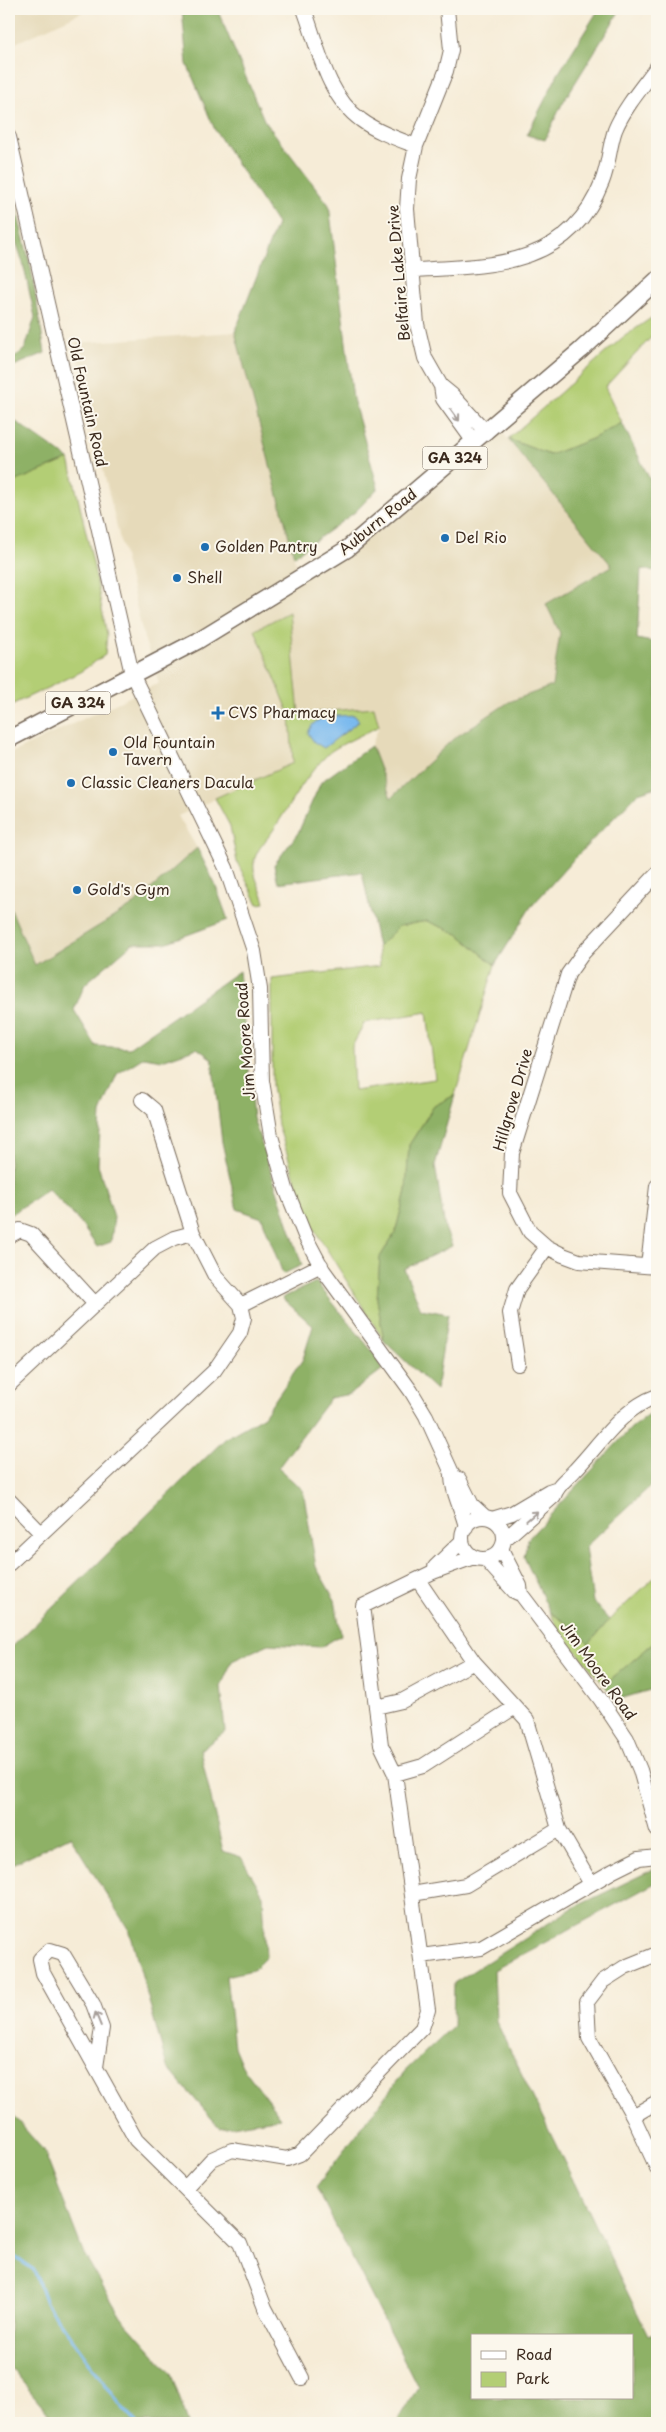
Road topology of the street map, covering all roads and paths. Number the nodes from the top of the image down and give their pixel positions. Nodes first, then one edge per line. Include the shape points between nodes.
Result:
1 (304, 9) edge
2 (447, 9) edge
3 (655, 73) edge
4 (9, 137) edge
5 (416, 146) junction
6 (414, 270) junction
7 (657, 280) edge
8 (480, 437) junction
9 (132, 674) junction
10 (9, 739) edge
11 (657, 874) edge
12 (142, 1100) dead end
13 (657, 1186) edge
14 (193, 1233) junction
15 (9, 1236) edge
16 (546, 1247) junction
17 (320, 1265) junction
18 (652, 1266) edge
19 (95, 1304) junction
20 (241, 1305) junction
21 (518, 1364) dead end
22 (9, 1385) edge
23 (657, 1396) edge
24 (452, 1473) junction
25 (556, 1489) junction
26 (9, 1500) edge
27 (489, 1518) junction
28 (466, 1527) junction
29 (41, 1533) junction
30 (462, 1541) junction
31 (503, 1545) junction
32 (480, 1558) junction
33 (9, 1564) edge
34 (432, 1572) junction
35 (418, 1580) junction
36 (521, 1594) junction
37 (474, 1662) junction
38 (376, 1707) junction
39 (515, 1707) junction
40 (395, 1774) junction
41 (559, 1828) junction
42 (657, 1830) edge
43 (657, 1856) edge
44 (591, 1884) junction
45 (412, 1894) junction
46 (657, 1954) edge
47 (420, 1956) junction
48 (96, 2067) junction
49 (657, 2102) edge
50 (633, 2116) junction
51 (657, 2168) edge
52 (186, 2187) junction
53 (302, 2378) dead end

1 - 5 street via 333,90 344,105 385,134
2 - 5 street, Belfaire Lake Drive via 451,50
3 - 6 street via 616,130 602,182 589,208 569,232 522,259 480,267
4 - 9 street, Old Fountain Road
5 - 6 street, Belfaire Lake Drive via 407,209
6 - 8 street, Belfaire Lake Drive via 418,324 425,358 441,386 452,395
7 - 8 main road, Auburn Road / GA 324
8 - 9 main road, Auburn Road / GA 324 via 347,549 198,641
9 - 10 main road, Auburn Road / GA 324
9 - 17 street, Jim Moore Road via 226,868 254,951 260,989 262,1081 271,1136 286,1189
11 - 16 street, Hillgrove Drive via 583,953 568,974 512,1153 510,1193 530,1232
12 - 14 street via 154,1110
13 - 18 street
14 - 19 street via 155,1248
14 - 20 street via 215,1276
15 - 19 street via 20,1230 31,1234
16 - 18 street, Hillgrove Drive via 579,1261
16 - 21 street via 517,1289 510,1313
17 - 20 street
17 - 24 street, Jim Moore Road via 411,1391
19 - 22 street
20 - 29 street via 244,1318 240,1334 214,1371
23 - 25 street via 626,1414
24 - 27 street, Jim Moore Road via 458,1477 472,1505
24 - 28 street, Jim Moore Road
25 - 27 street via 512,1513
31 -> 25 street via 554,1496
26 - 29 street
27 - 28 street via 474,1520
27 - 31 street via 502,1528
28 - 30 street
29 - 33 street
30 - 32 street via 465,1548
30 - 34 street
31 - 32 street via 491,1558
31 - 36 street, Jim Moore Road
32 - 34 street
32 - 36 street, Jim Moore Road
34 - 35 street
35 - 37 street
35 - 38 street via 363,1606
36 - 42 street, Jim Moore Road via 627,1739 640,1770
37 - 38 street via 402,1701
37 - 39 street
38 - 40 street via 381,1745
39 - 40 street via 423,1766
39 - 41 street via 527,1720
40 - 45 street
41 - 44 street
41 - 45 street via 466,1885
43 - 44 street via 639,1858
44 - 47 street via 482,1948
45 - 47 street
46 - 50 street via 625,1967 603,1981 587,2002 589,2038
47 - 52 street via 428,2010 422,2028 300,2154 287,2159 232,2150 212,2159
48 -> 48 street via 102,2028 93,2004 63,1954 50,1950 40,1959 43,1973
48 - 52 street via 136,2140
49 - 50 street
50 - 51 street
52 - 53 street via 240,2243 265,2308

